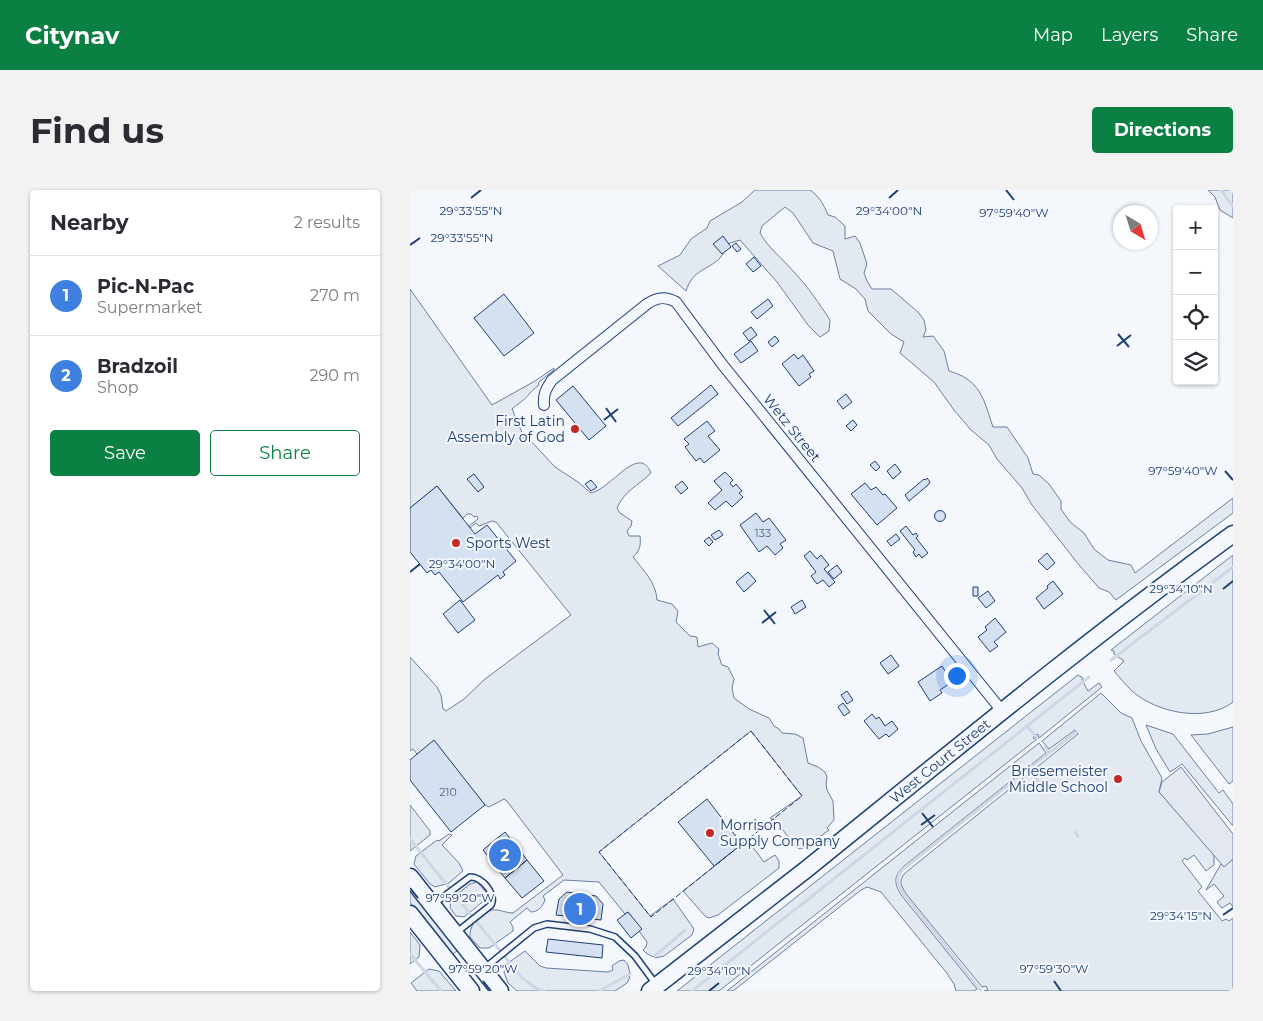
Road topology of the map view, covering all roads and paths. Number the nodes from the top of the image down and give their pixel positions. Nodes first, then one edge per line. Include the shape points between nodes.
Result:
1 (544, 405) dead end
2 (1233, 534) edge
3 (1002, 711) junction
4 (410, 877) edge
5 (432, 905) junction
6 (410, 914) edge
7 (454, 934) junction
8 (495, 983) edge
9 (653, 988) edge
10 (472, 991) edge

1 - 3 street, Wetz Street via 545,390 552,380 652,300 663,297 676,302 722,364
2 - 3 main road, West Court Street
3 - 9 main road, West Court Street
4 - 5 main road
5 - 7 main road
5 - 7 lane via 470,877 480,879 493,895 491,905
6 - 10 main road
7 - 8 main road
8 - 9 lane via 534,928 547,924 590,929 615,937 635,956

